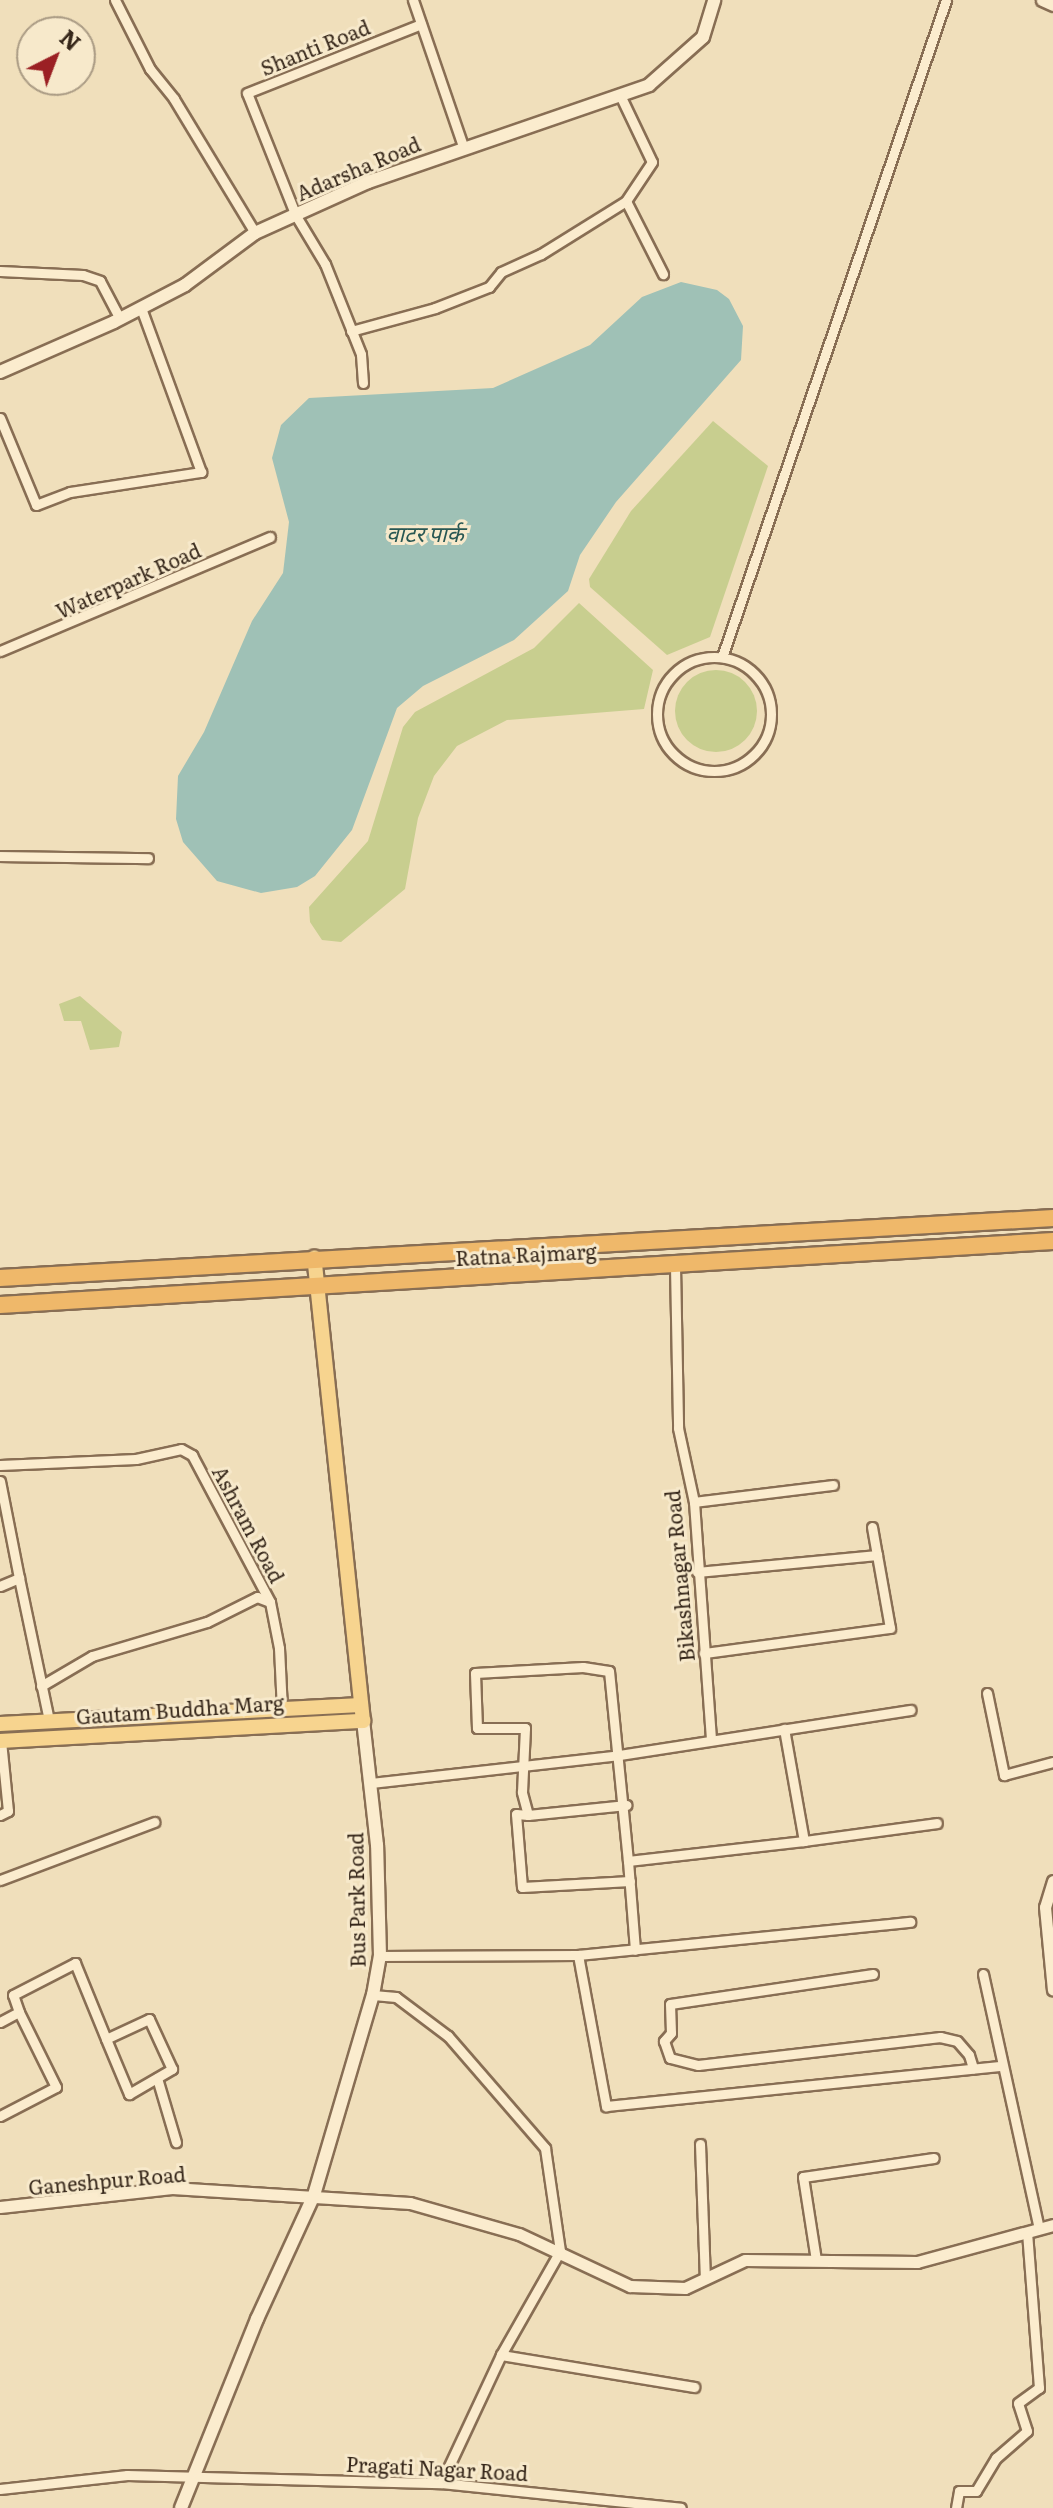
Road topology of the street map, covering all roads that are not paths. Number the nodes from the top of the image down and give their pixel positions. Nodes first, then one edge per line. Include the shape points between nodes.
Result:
1 (115, 0) edge
2 (413, 0) edge
3 (714, 0) edge
4 (946, 0) edge
5 (1042, 0) edge
6 (1053, 5) edge
7 (421, 24) junction
8 (620, 95) junction
9 (463, 146) junction
10 (626, 201) junction
11 (296, 216) junction
12 (255, 233) junction
13 (0, 271) edge
14 (663, 274) dead end
15 (141, 308) junction
16 (120, 319) junction
17 (351, 331) junction
18 (0, 372) edge
19 (363, 383) dead end
20 (0, 418) edge
21 (270, 537) dead end
22 (0, 651) edge
23 (722, 657) junction
24 (0, 856) edge
25 (148, 858) dead end
26 (1053, 1218) edge
27 (753, 1236) junction
28 (1053, 1241) edge
29 (314, 1258) junction
30 (757, 1259) junction
31 (675, 1266) junction
32 (0, 1278) edge
33 (319, 1286) junction
34 (0, 1305) edge
35 (0, 1465) edge
36 (0, 1481) edge
37 (833, 1485) dead end
38 (694, 1502) junction
39 (872, 1527) dead end
40 (877, 1555) junction
41 (697, 1572) junction
42 (19, 1578) junction
43 (0, 1586) edge
44 (270, 1602) junction
45 (704, 1653) junction
46 (41, 1686) junction
47 (987, 1693) dead end
48 (361, 1705) junction
49 (282, 1710) junction
50 (911, 1710) dead end
51 (49, 1720) junction
52 (363, 1721) junction
53 (0, 1724) edge
54 (784, 1729) junction
55 (711, 1739) junction
56 (0, 1741) edge
57 (619, 1755) junction
58 (1053, 1762) edge
59 (527, 1765) junction
60 (371, 1783) junction
61 (626, 1805) junction
62 (0, 1815) edge
63 (528, 1815) junction
64 (154, 1822) dead end
65 (937, 1823) dead end
66 (804, 1841) junction
67 (628, 1861) junction
68 (0, 1880) edge
69 (630, 1881) junction
70 (1053, 1881) edge
71 (910, 1922) dead end
72 (635, 1950) junction
73 (578, 1955) junction
74 (380, 1956) junction
75 (1051, 1956) edge
76 (873, 1974) dead end
77 (983, 1974) dead end
78 (1053, 1990) edge
79 (373, 1995) junction
80 (19, 2012) junction
81 (0, 2022) edge
82 (106, 2039) junction
83 (1000, 2066) junction
84 (973, 2068) junction
85 (157, 2078) junction
86 (0, 2116) edge
87 (176, 2142) dead end
88 (700, 2144) dead end
89 (934, 2158) dead end
90 (314, 2195) junction
91 (0, 2207) edge
92 (1053, 2225) edge
93 (1033, 2230) junction
94 (560, 2251) junction
95 (816, 2260) junction
96 (705, 2278) junction
97 (501, 2355) junction
98 (694, 2387) dead end
99 (190, 2478) junction
100 (441, 2483) junction
101 (0, 2489) edge
102 (655, 2506) edge
103 (181, 2508) edge
104 (681, 2508) edge
105 (956, 2508) edge

1 - 12 street via 150,69 174,99
2 - 7 street
3 - 8 main road, Adarsha Road via 703,37 649,85
4 - 23 street
5 - 6 street
7 - 9 street
7 - 11 street, Shanti Road via 247,93
8 - 9 main road, Adarsha Road
8 - 10 street via 652,162
9 - 11 main road, Adarsha Road
10 - 14 street
10 - 17 street via 541,254 501,272 489,287
11 - 12 main road, Adarsha Road
11 - 17 street, Shanti Road via 325,264
12 - 15 main road, Adarsha Road via 185,285
13 - 16 street via 83,275 100,281
15 - 16 main road, Adarsha Road
15 - 20 street via 201,472 70,492 36,505
16 - 18 main road, Adarsha Road
17 - 19 street, Shanti Road
21 - 22 street, Waterpark Road
23 - 23 street via 688,663 660,697 659,729 668,747 698,769 736,767 752,757 771,724 765,687 754,673
24 - 25 street
26 - 27 highway, Ratna Rajmarg
27 - 29 highway, Ratna Rajmarg
27 - 30 highway
28 - 30 highway, Ratna Rajmarg
29 - 32 highway, Ratna Rajmarg
29 - 33 main road, Bus Park Road
30 - 31 highway, Ratna Rajmarg
31 - 33 highway, Ratna Rajmarg
31 - 38 street, Bikashnagar Road via 678,1428
33 - 34 highway, Ratna Rajmarg
33 - 48 main road, Bus Park Road
35 - 44 street, Ashram Road via 136,1459 181,1449 192,1455
36 - 42 street
37 - 38 street
38 - 41 street, Bikashnagar Road
39 - 40 street
40 - 41 street
40 - 45 street via 890,1628
41 - 45 street, Bikashnagar Road
42 - 43 street
42 - 46 street
44 - 46 street via 257,1597 207,1622 92,1656
44 - 49 street, Ashram Road
45 - 55 street, Bikashnagar Road
46 - 51 street
47 - 58 street via 1004,1775
48 - 49 main road
48 - 52 main road, Bus Park Road
49 - 51 main road
50 - 54 street
51 - 53 main road
52 - 56 main road, Gautam Buddha Marg
52 - 60 main road, Bus Park Road
54 - 55 street
54 - 66 street
55 - 57 street
56 - 62 street via 8,1811
57 - 59 street
57 - 59 street via 609,1671 583,1667 475,1673 477,1728 525,1728
57 - 61 street
59 - 60 street
59 - 63 street via 522,1792
60 - 74 main road, Bus Park Road
61 - 63 street
61 - 67 street
63 - 69 street via 516,1814 522,1887
64 - 68 street
65 - 66 street
66 - 67 street
67 - 69 street
69 - 72 street
70 - 75 street via 1045,1907
71 - 72 street
72 - 73 street
73 - 74 street
73 - 84 street via 606,2106
74 - 79 main road, Bus Park Road
75 - 78 street
76 - 84 street via 670,2004 671,2033 664,2041 670,2058 698,2065 940,2037 957,2041
77 - 83 street
79 - 90 main road, Bus Park Road
79 - 94 street via 396,1997 448,2036 545,2148
80 - 81 street
80 - 82 street via 13,1995 75,1963
80 - 86 street via 56,2087
82 - 85 street via 129,2094
82 - 85 street via 149,2019 172,2069
83 - 84 street
83 - 93 street
85 - 87 street
88 - 96 street
89 - 95 street via 803,2177
90 - 91 street, Ganeshpur Road via 172,2188
90 - 94 street, Ganeshpur Road via 410,2203
90 - 99 main road, Bus Park Road
92 - 93 street, Ganeshpur Road
93 - 95 street, Ganeshpur Road via 917,2262
93 - 105 street via 1039,2388 1018,2403 1027,2431 996,2458 976,2491 959,2491
94 - 96 street, Ganeshpur Road via 630,2286 685,2288
94 - 97 street
95 - 96 street, Ganeshpur Road via 745,2260
97 - 98 street
97 - 100 street
99 - 100 street, Pragati Nagar Road
99 - 101 street, Pragati Nagar Road via 127,2475
99 - 103 main road, Bus Park Road
100 - 102 street, Pragati Nagar Road
102 - 104 street, Pragati Nagar Road

